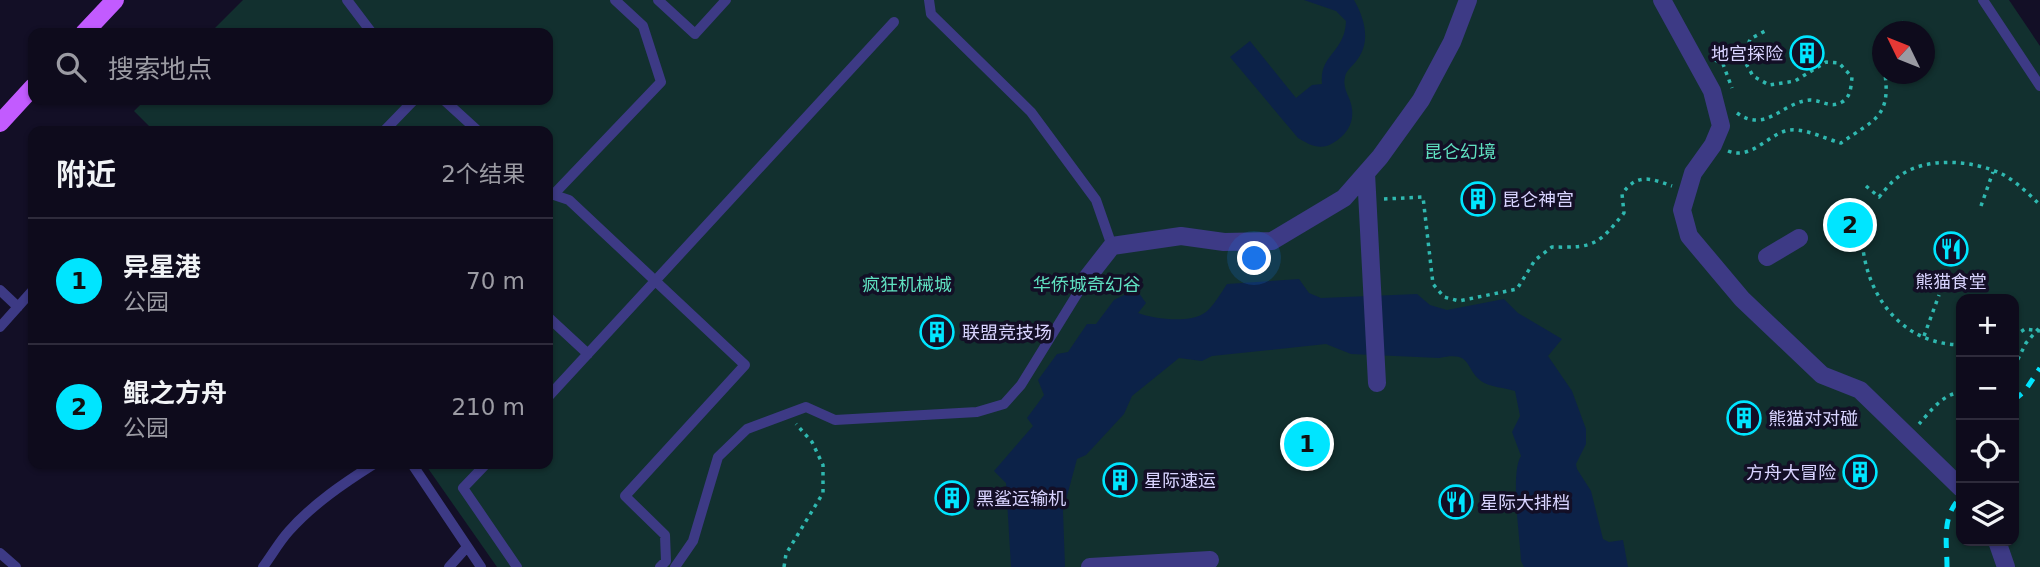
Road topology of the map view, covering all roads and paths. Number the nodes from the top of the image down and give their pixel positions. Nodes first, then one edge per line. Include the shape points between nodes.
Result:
1 (115, 0) edge
2 (347, 0) edge
3 (615, 0) edge
4 (658, 0) edge
5 (726, 0) edge
6 (929, 0) edge
7 (1468, 0) edge
8 (1662, 0) edge
9 (1983, 0) edge
10 (894, 22) dead end
11 (89, 28) edge
12 (368, 28) edge
13 (1767, 30) dead end
14 (1693, 56) junction
15 (1886, 84) edge
16 (2040, 86) edge
17 (1732, 90) dead end
18 (28, 93) edge
19 (1735, 101) dead end
20 (409, 105) edge
21 (449, 105) edge
22 (0, 123) edge
23 (389, 126) edge
24 (473, 126) edge
25 (1713, 145) junction
26 (1993, 171) junction
27 (1366, 173) junction
28 (1866, 186) dead end
29 (553, 191) edge
30 (1688, 191) junction
31 (553, 195) edge
32 (1368, 200) junction
33 (1856, 203) dead end
34 (2040, 205) edge
35 (1981, 206) dead end
36 (1799, 238) dead end
37 (1112, 246) junction
38 (1767, 257) dead end
39 (1087, 278) joint
40 (656, 281) junction
41 (0, 290) edge
42 (1939, 295) dead end
43 (28, 296) edge
44 (18, 307) junction
45 (553, 322) edge
46 (0, 327) edge
47 (2039, 330) edge
48 (2019, 333) edge
49 (1924, 337) junction
50 (1956, 345) edge
51 (588, 354) junction
52 (2019, 357) edge
53 (1377, 383) dead end
54 (553, 392) edge
55 (1956, 393) edge
56 (776, 418) junction
57 (1908, 436) junction
58 (366, 469) edge
59 (415, 469) edge
60 (481, 469) edge
61 (1956, 483) edge
62 (1999, 546) edge
63 (467, 547) junction
64 (0, 553) edge
65 (1210, 559) dead end
66 (16, 567) edge
67 (263, 567) edge
68 (449, 567) edge
69 (481, 567) edge
70 (517, 567) edge
71 (660, 567) edge
72 (675, 567) edge
73 (783, 567) edge
74 (1090, 567) edge
75 (2006, 567) edge

1 - 11 main road
2 - 12 lane
3 - 29 lane via 643,26 662,82
4 - 5 lane via 695,34
6 - 37 lane via 931,14 1031,112 1096,200
7 - 27 street via 1422,100
8 - 14 street
9 - 16 lane
10 - 40 lane
13 - 19 path via 1750,39 1744,60 1753,76 1769,85 1795,81 1826,62 1839,63 1852,77 1851,92 1844,102 1832,106 1810,100 1759,121 1737,113
14 - 17 path via 1723,64
14 - 25 street via 1712,91 1721,126
15 - 25 path via 1888,95 1878,117 1841,143 1801,130 1786,131 1735,154
18 - 22 main road
20 - 23 lane
21 - 24 lane
25 - 30 street via 1693,173
26 - 28 path via 1947,162 1921,166 1898,177 1879,197
26 - 34 path
26 - 35 path
27 - 32 street
27 - 37 street via 1344,198 1272,240 1224,242 1181,236
30 - 32 path via 1644,178 1630,183 1622,194 1624,213 1594,243 1582,248 1552,247 1535,260 1517,289 1459,301 1444,297 1433,284 1423,197
30 - 57 street via 1682,210 1689,236 1742,299 1822,375 1860,390
31 - 40 lane via 569,200
32 - 53 street
33 - 49 path via 1845,238 1862,239 1863,259 1880,302 1898,322
36 - 38 street
37 - 39 street
39 - 56 lane via 1021,385 1004,404 977,412 835,420 806,407
40 - 51 lane
40 - 71 lane via 745,365 625,496 665,535 666,561
41 - 44 lane
42 - 49 path
43 - 44 lane
44 - 46 lane
45 - 51 lane
47 - 48 path
47 - 52 path
49 - 50 path
51 - 54 lane
55 - 57 path via 1937,404
56 - 72 lane via 747,429 718,457 693,541
56 - 73 path via 797,425 823,465 823,493 786,554
57 - 61 street
58 - 67 lane via 308,512
59 - 63 lane
60 - 70 lane via 463,488
62 - 75 street
63 - 68 lane
63 - 69 lane
64 - 66 lane
65 - 74 street

